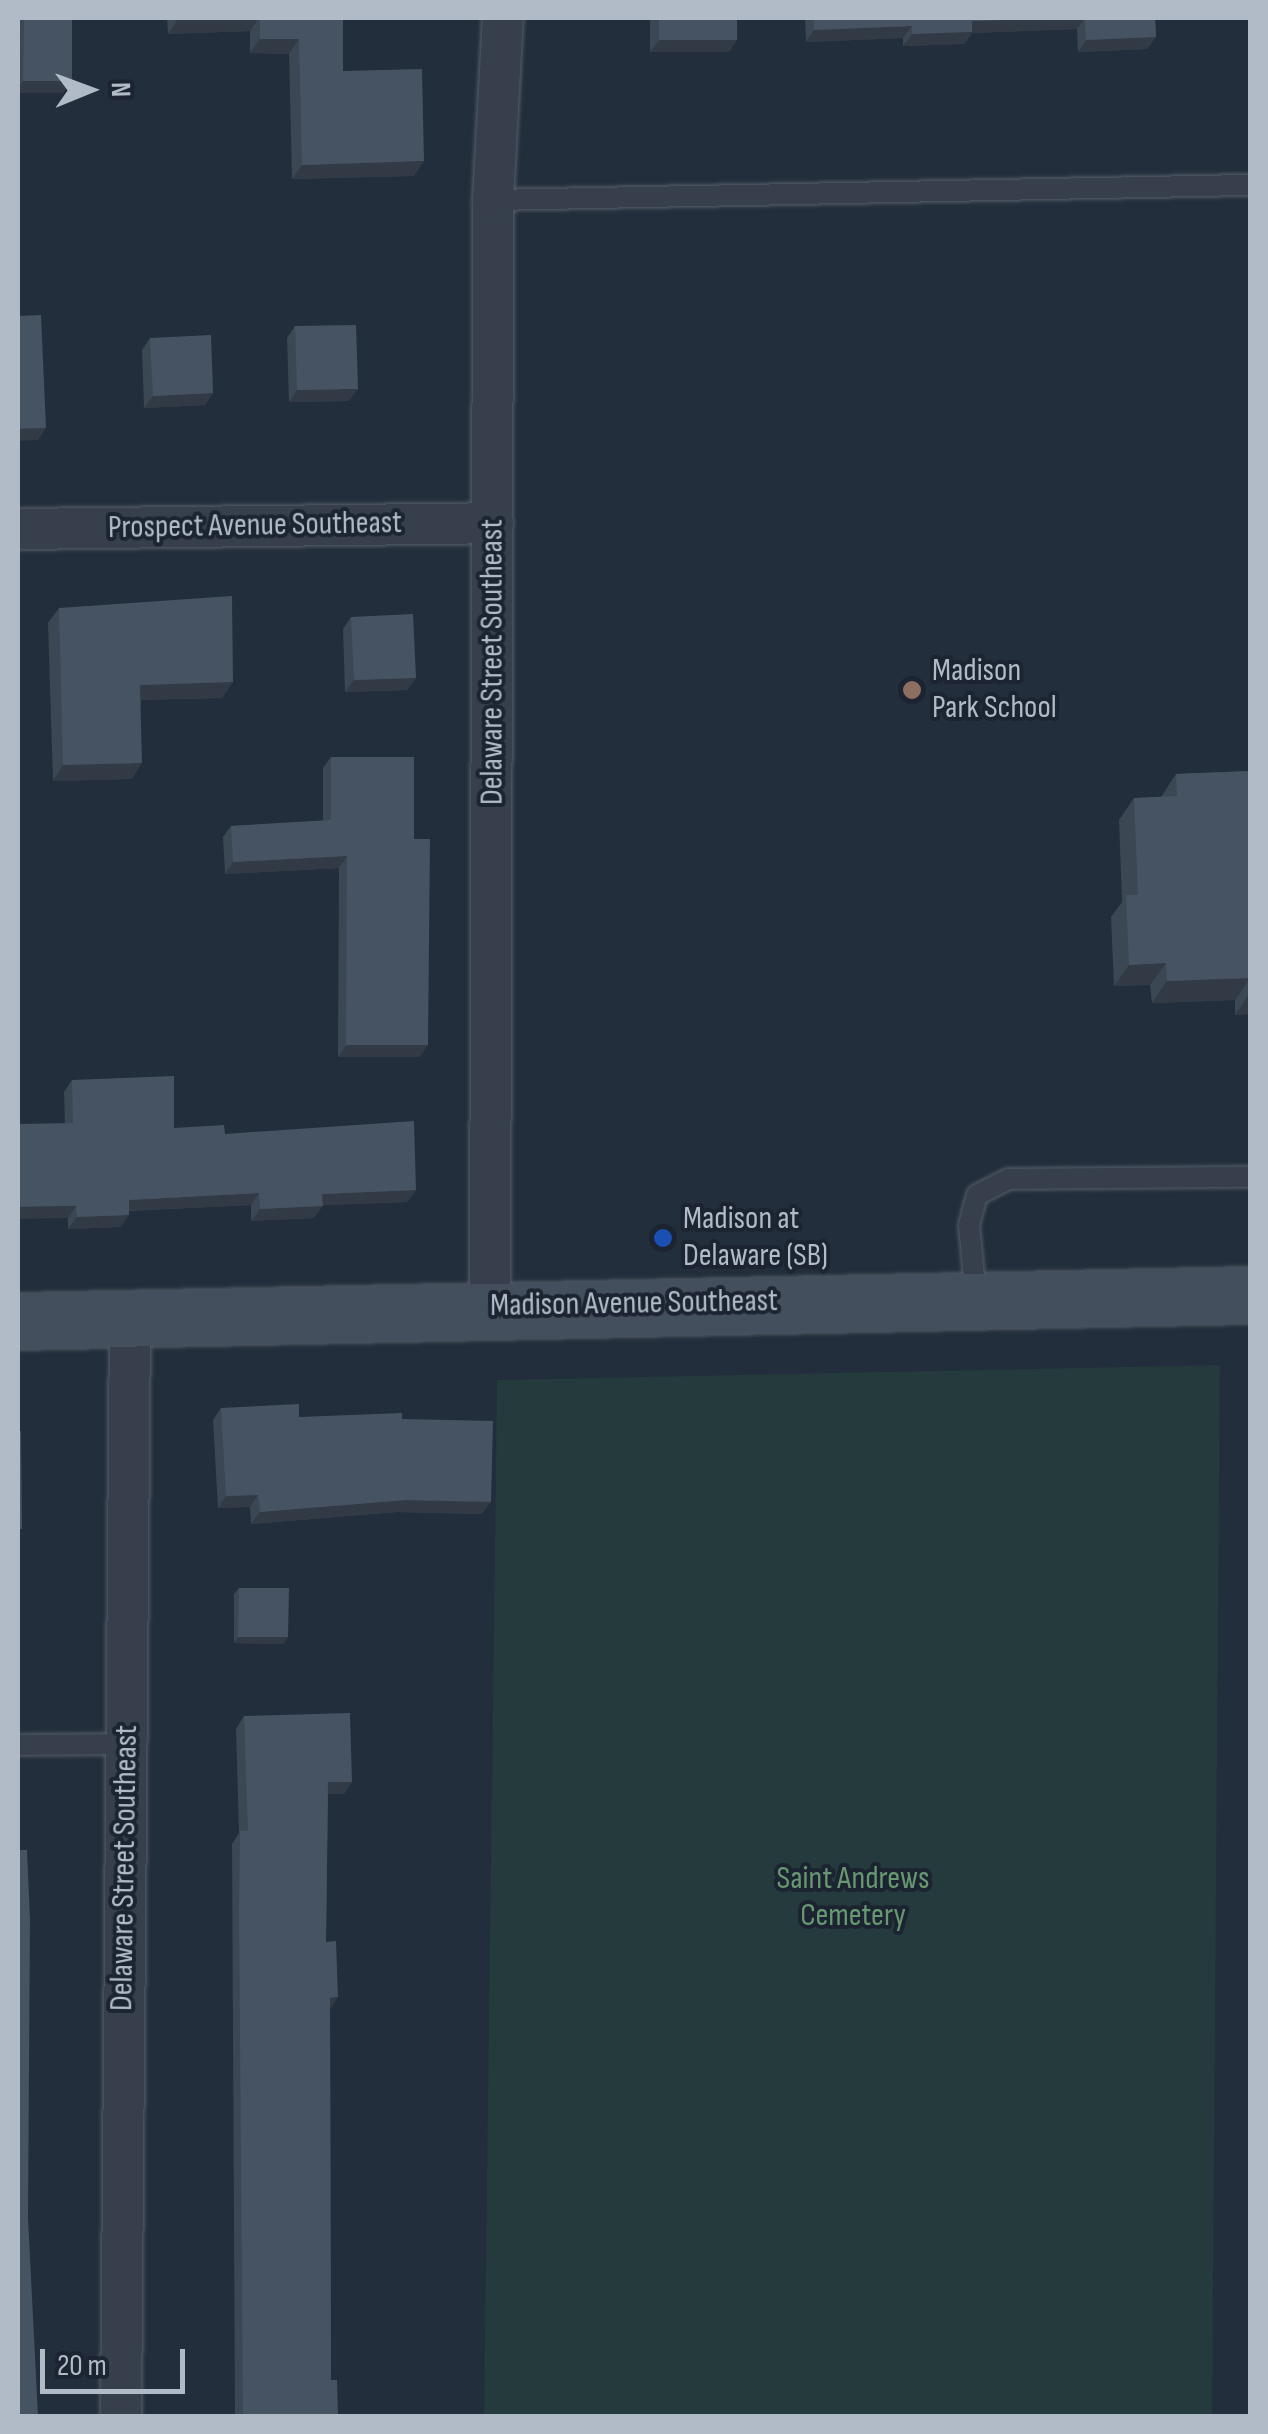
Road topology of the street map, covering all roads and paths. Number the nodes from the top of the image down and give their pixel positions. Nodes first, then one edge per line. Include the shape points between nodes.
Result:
1 (503, 18) edge
2 (1250, 185) edge
3 (493, 200) junction
4 (493, 522) junction
5 (18, 530) edge
6 (1250, 1177) edge
7 (1250, 1295) edge
8 (976, 1297) junction
9 (490, 1308) junction
10 (130, 1320) junction
11 (18, 1321) edge
12 (126, 1744) junction
13 (18, 1746) edge
14 (120, 2416) edge

1 - 3 street, Delaware Street Southeast
2 - 3 lane
3 - 4 street, Delaware Street Southeast
4 - 5 street, Prospect Avenue Southeast
4 - 9 street, Delaware Street Southeast
6 - 8 lane via 1009,1179 977,1195 969,1225
7 - 8 street, Madison Avenue Southeast
8 - 9 street, Madison Avenue Southeast
9 - 10 street, Madison Avenue Southeast
10 - 11 street, Madison Avenue Southeast
10 - 12 street, Delaware Street Southeast
12 - 13 lane
12 - 14 street, Delaware Street Southeast

